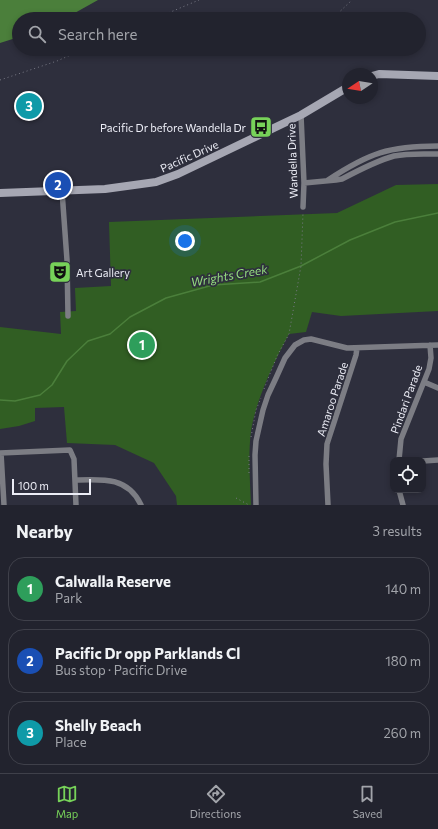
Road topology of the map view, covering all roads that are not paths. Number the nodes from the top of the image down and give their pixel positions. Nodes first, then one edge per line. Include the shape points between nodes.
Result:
1 (378, 74) edge
2 (438, 76) edge
3 (342, 91) edge
4 (301, 115) junction
5 (438, 146) edge
6 (438, 154) edge
7 (328, 180) junction
8 (304, 183) junction
9 (62, 191) junction
10 (0, 193) edge
11 (303, 207) road end
12 (68, 316) dead end
13 (430, 345) junction
14 (438, 345) edge
15 (357, 348) junction
16 (424, 382) junction
17 (438, 388) edge
18 (1, 453) edge
19 (398, 457) edge
20 (438, 460) edge
21 (426, 461) edge
22 (76, 480) junction
23 (401, 493) edge
24 (4, 505) edge
25 (76, 505) edge
26 (141, 505) edge
27 (256, 505) edge
28 (328, 505) edge
29 (403, 505) edge

1 - 2 street
3 - 4 street, Pacific Drive
4 - 8 street, Wandella Drive
4 - 9 street, Pacific Drive via 156,182 106,189
5 - 7 street via 380,152 357,162
6 - 7 street via 395,156 380,160 342,179
7 - 8 street
8 - 11 street, Wandella Drive
9 - 10 street, Pacific Drive
9 - 12 street
13 - 14 street
13 - 15 street
13 - 16 street, Pindari Parade via 430,364
15 - 27 street via 308,339 300,341 290,351 268,395 260,425 255,455
15 - 28 street, Amaroo Parade via 327,444
16 - 17 street
16 - 19 street, Pindari Parade via 401,439
18 - 22 street via 68,449 73,454
18 - 24 street
20 - 21 street
22 - 25 street
22 - 26 street via 100,479 118,483 133,492
23 - 29 street

